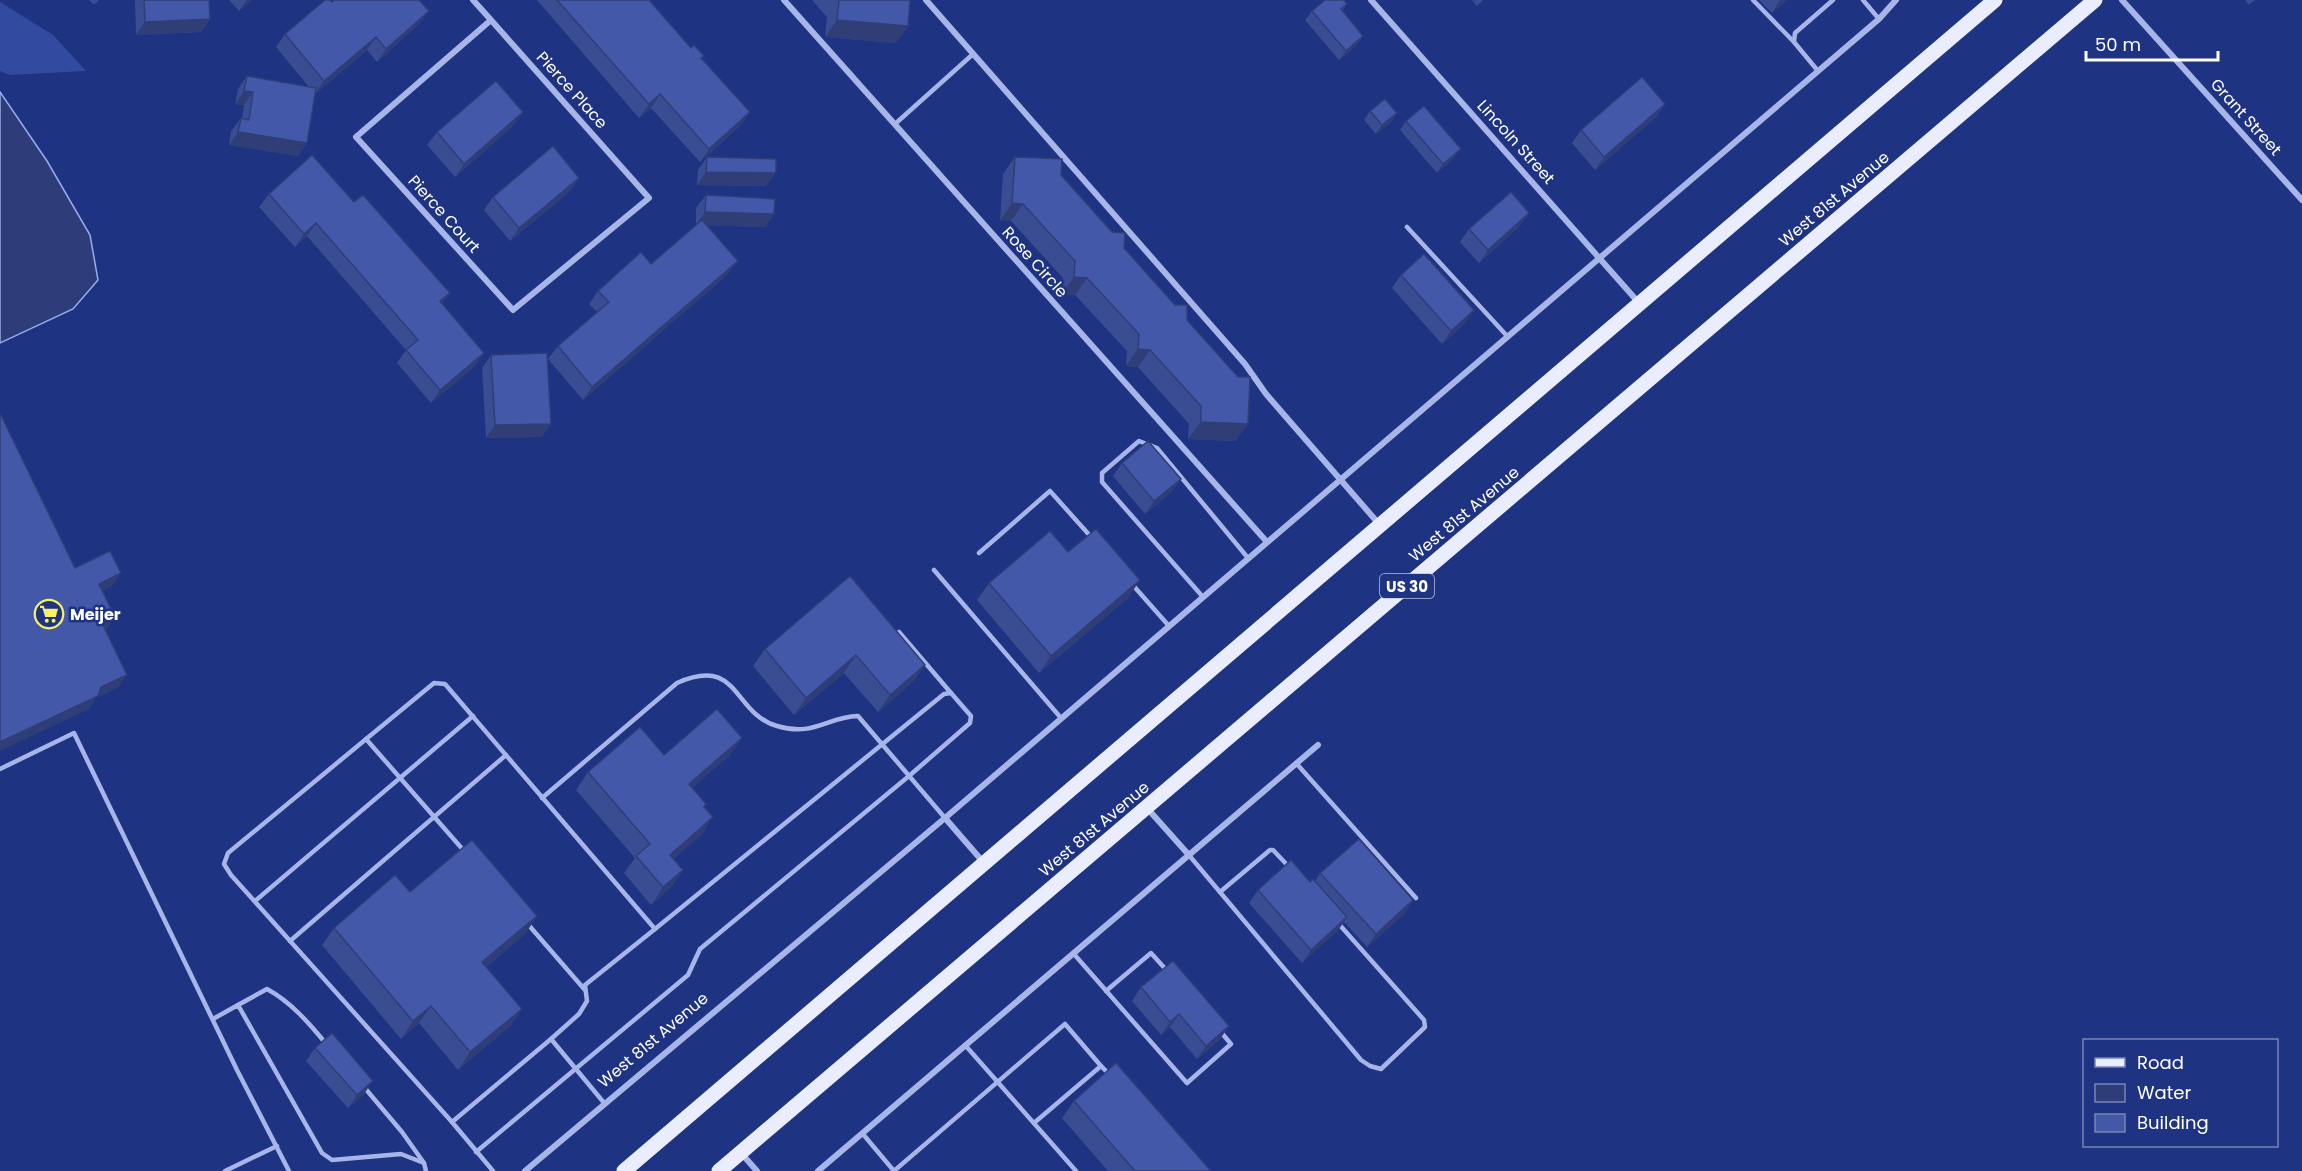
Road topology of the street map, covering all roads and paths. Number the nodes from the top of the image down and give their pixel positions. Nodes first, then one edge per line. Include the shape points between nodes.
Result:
1 (473, 0) edge
2 (783, 0) edge
3 (926, 0) edge
4 (1371, 0) edge
5 (1753, 0) edge
6 (1833, 0) edge
7 (1863, 0) edge
8 (1896, 0) edge
9 (1995, 0) edge
10 (2095, 0) edge
11 (2122, 0) edge
12 (1879, 19) junction
13 (491, 20) junction
14 (1794, 42) junction
15 (972, 55) junction
16 (1818, 71) junction
17 (895, 124) junction
18 (649, 198) joint
19 (2302, 200) edge
20 (1407, 227) dead end
21 (1600, 258) junction
22 (1640, 304) junction
23 (1508, 337) junction
24 (1341, 480) junction
25 (1380, 525) junction
26 (1267, 542) junction
27 (1098, 545) edge
28 (979, 553) dead end
29 (1248, 558) junction
30 (934, 570) dead end
31 (1129, 581) edge
32 (1203, 597) junction
33 (1169, 626) junction
34 (899, 632) edge
35 (951, 693) junction
36 (473, 716) junction
37 (1061, 718) junction
38 (366, 739) junction
39 (882, 745) junction
40 (1318, 745) dead end
41 (506, 755) junction
42 (1296, 763) junction
43 (0, 769) edge
44 (909, 776) junction
45 (400, 778) junction
46 (542, 798) junction
47 (1147, 807) junction
48 (434, 817) junction
49 (945, 818) junction
50 (1188, 854) junction
51 (472, 860) edge
52 (984, 864) junction
53 (1297, 876) edge
54 (1220, 892) junction
55 (1416, 898) dead end
56 (255, 901) junction
57 (525, 921) edge
58 (1337, 921) edge
59 (655, 929) junction
60 (290, 941) junction
61 (1073, 953) junction
62 (1173, 978) edge
63 (586, 990) junction
64 (1106, 991) junction
65 (238, 1005) junction
66 (213, 1019) junction
67 (1217, 1028) edge
68 (551, 1039) junction
69 (965, 1045) junction
70 (334, 1053) edge
71 (1101, 1066) junction
72 (575, 1068) junction
73 (357, 1079) edge
74 (998, 1082) junction
75 (1117, 1082) edge
76 (605, 1104) junction
77 (452, 1122) junction
78 (1034, 1123) junction
79 (862, 1133) junction
80 (277, 1146) junction
81 (477, 1152) junction
82 (741, 1153) junction
83 (424, 1163) junction
84 (225, 1171) edge
85 (289, 1171) edge
86 (426, 1171) edge
87 (493, 1171) edge
88 (525, 1171) edge
89 (624, 1171) edge
90 (719, 1171) edge
91 (756, 1171) edge
92 (818, 1171) edge
93 (894, 1171) edge
94 (1076, 1171) edge

1 - 13 street, Pierce Place
2 - 17 street, Rose Circle
3 - 15 street
4 - 21 street, Lincoln Street
5 - 14 lane
6 - 14 lane via 1794,33
7 - 12 lane
8 - 12 street, West 81st Avenue
9 - 22 main road
10 - 47 main road, West 81st Avenue / US 30
11 - 19 street, Grant Street
12 - 16 street, West 81st Avenue
13 - 18 street, Pierce Place
13 - 18 street, Pierce Court via 356,137 513,310
14 - 16 lane
15 - 17 lane
15 - 24 street via 1245,363 1266,394
16 - 21 street, West 81st Avenue
17 - 26 street, Rose Circle
20 - 23 lane
21 - 22 street, Lincoln Street
21 - 23 street, West 81st Avenue
22 - 25 main road
23 - 24 street, West 81st Avenue
24 - 25 street
24 - 26 street, West 81st Avenue
25 - 52 main road
26 - 29 street, West 81st Avenue
27 - 28 lane via 1050,491
29 - 32 street, West 81st Avenue
29 - 32 lane via 1157,448 1139,441 1102,473 1102,482
30 - 37 lane
31 - 33 lane
32 - 33 street, West 81st Avenue
33 - 37 street, West 81st Avenue
34 - 35 lane
35 - 39 lane via 944,694
35 - 44 lane via 971,716 970,723
36 - 38 lane via 445,684 434,683
36 - 41 lane
36 - 45 lane
37 - 49 street, West 81st Avenue
38 - 45 lane
38 - 56 lane via 228,853 224,864
39 - 44 lane
39 - 46 lane via 858,716 813,729 793,730 762,720 726,680 711,675 692,676 677,683
39 - 59 lane
40 - 42 street
41 - 46 lane
41 - 48 lane
42 - 50 street
42 - 55 lane
43 - 66 lane via 74,734
44 - 49 lane
44 - 72 lane via 700,949 688,975
45 - 48 lane
45 - 56 lane
46 - 59 lane
47 - 50 street
47 - 82 main road, West 81st Avenue / US 30
48 - 51 lane
48 - 60 lane
49 - 52 street
49 - 76 street, West 81st Avenue
50 - 54 lane
50 - 61 street
52 - 89 main road
53 - 54 lane via 1270,850
54 - 58 lane via 1361,1060 1381,1069 1425,1027 1424,1020
56 - 60 lane
57 - 63 lane
59 - 63 lane via 585,985
60 - 77 lane
61 - 64 lane
61 - 69 street
62 - 64 lane via 1151,953
63 - 68 lane via 587,1000 579,1014
64 - 67 lane via 1187,1083 1231,1044
65 - 66 lane
65 - 70 lane via 267,989 303,1019
65 - 83 lane via 322,1153 332,1160 401,1154
66 - 80 lane
68 - 72 lane
68 - 77 lane
69 - 74 lane
69 - 79 street
71 - 74 lane via 1065,1024
71 - 75 lane
71 - 78 lane
72 - 76 lane
72 - 81 lane
73 - 83 lane
74 - 78 lane
74 - 93 lane
76 - 88 street, West 81st Avenue
77 - 81 lane
78 - 94 lane
79 - 92 street
79 - 93 lane
80 - 84 lane
80 - 85 lane
81 - 87 lane
82 - 90 main road, West 81st Avenue / US 30
82 - 91 street
83 - 86 lane

